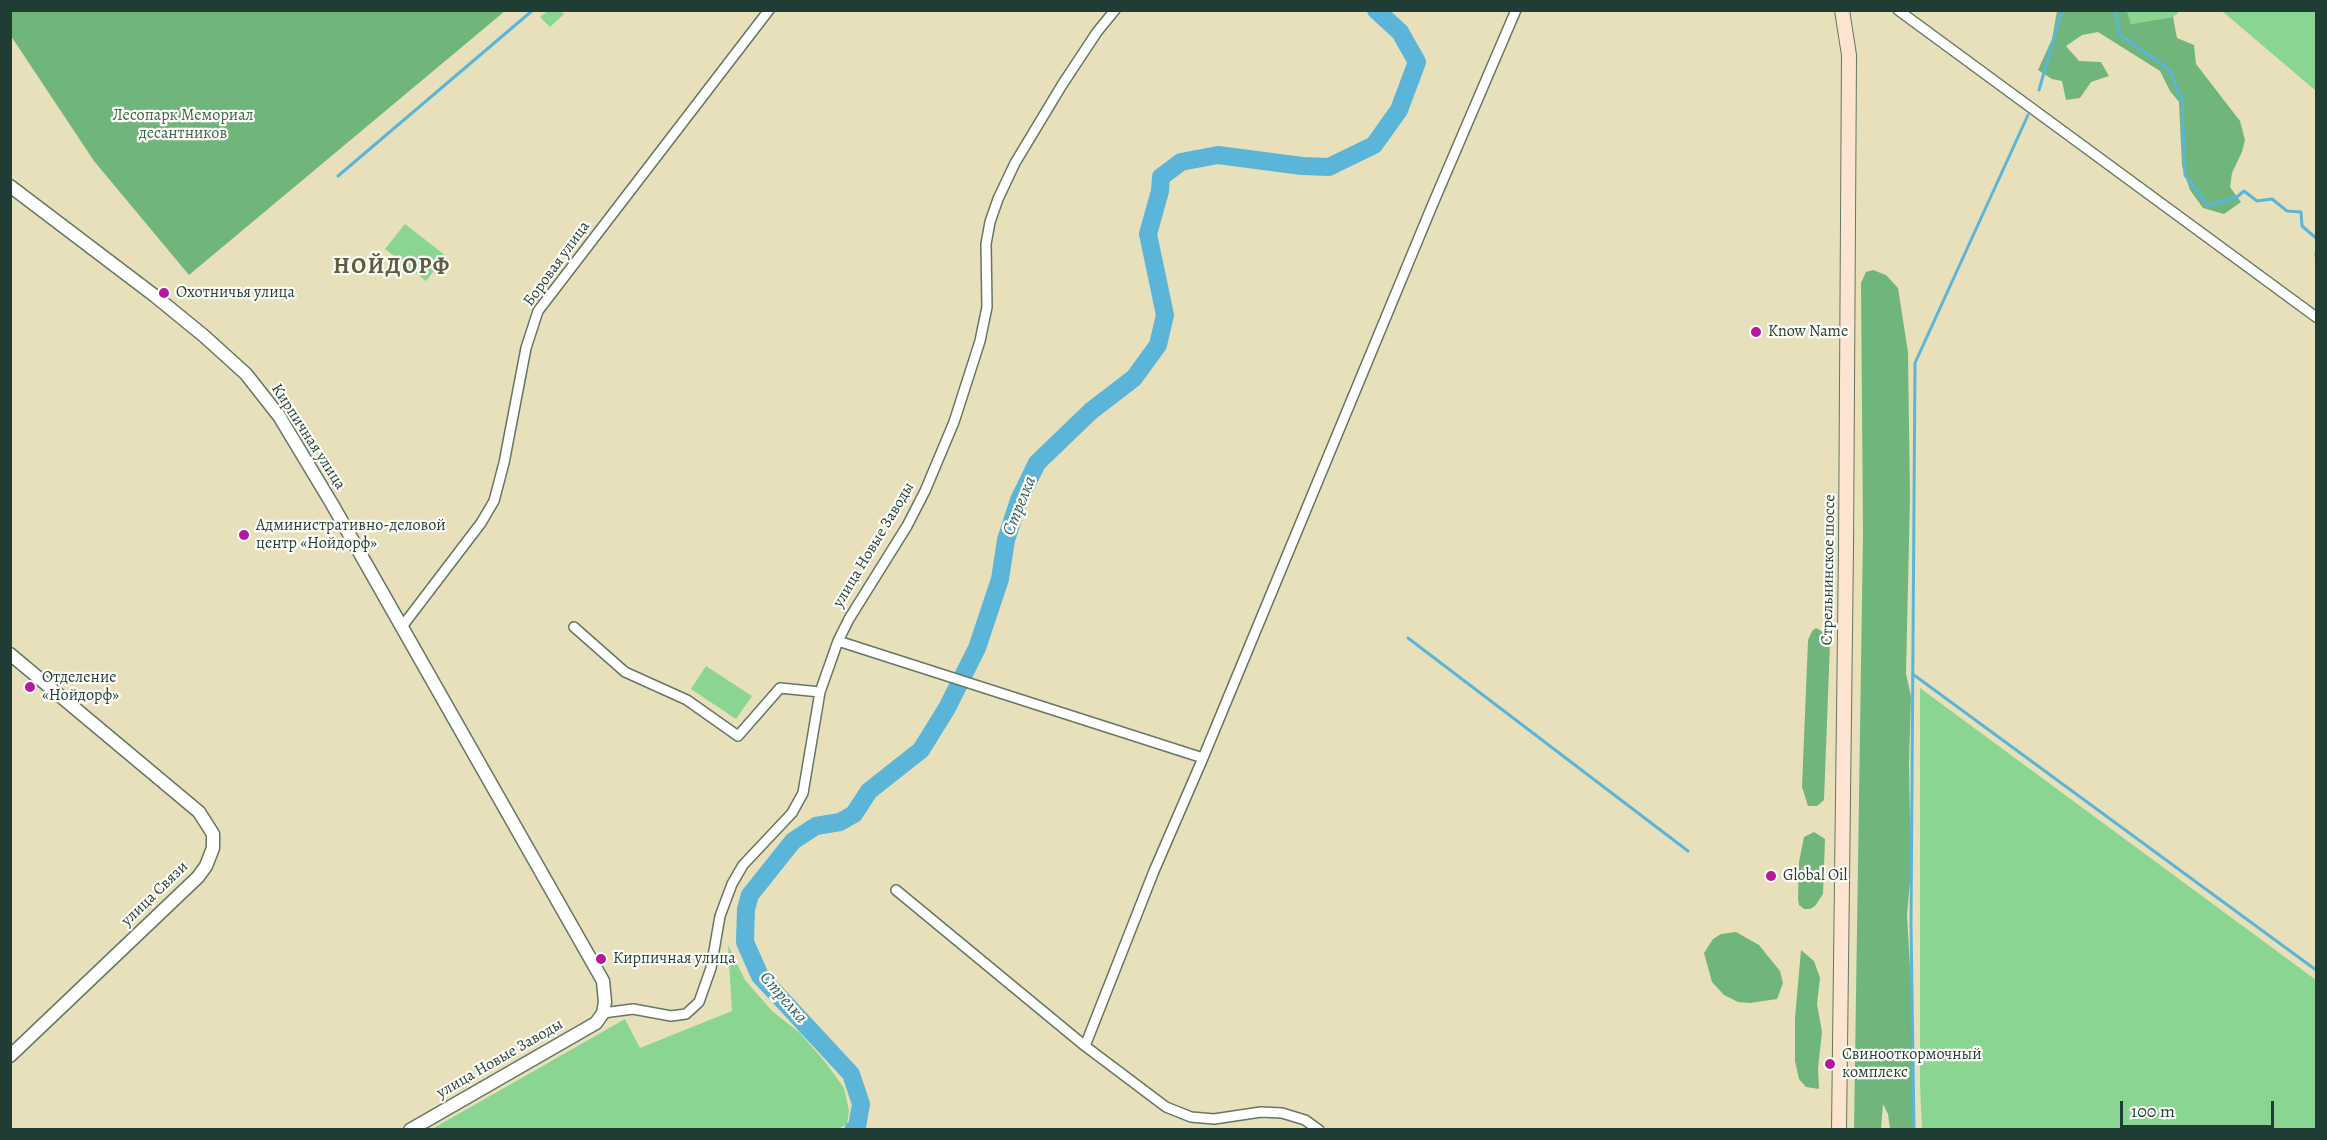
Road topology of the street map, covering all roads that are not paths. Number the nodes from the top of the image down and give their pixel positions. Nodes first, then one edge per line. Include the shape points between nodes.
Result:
1 (768, 10) edge
2 (1115, 10) edge
3 (1516, 10) edge
4 (1842, 10) edge
5 (1898, 10) edge
6 (10, 186) edge
7 (2316, 317) edge
8 (574, 627) dead end
9 (401, 628) junction
10 (838, 641) junction
11 (10, 654) edge
12 (820, 692) junction
13 (1203, 758) junction
14 (896, 890) dead end
15 (604, 1008) junction
16 (1085, 1046) junction
17 (10, 1056) edge
18 (1214, 1119) junction
19 (410, 1130) edge
20 (1213, 1130) edge
21 (1319, 1130) edge
22 (1839, 1130) edge

1 - 9 street, Боровая улица via 538,311 526,348 494,501
2 - 10 street, улица Новые Заводы via 1062,85 998,199 986,244 987,307 954,422 907,526
3 - 13 street
4 - 22 main road, Стрельнинское шоссе via 1849,55
5 - 7 street
6 - 9 street, Кирпичная улица via 155,296 246,374 279,416
8 - 12 street via 625,672 687,700 738,736 780,688
9 - 15 street, Кирпичная улица via 603,981
10 - 12 street, улица Новые Заводы
10 - 13 street
11 - 17 street, улица Связи via 199,812 213,834 210,857 198,876
12 - 15 street, улица Новые Заводы via 803,793 792,813 742,865 732,884 699,1002 686,1014 670,1016
13 - 16 street
14 - 16 street
15 - 19 street, улица Новые Заводы via 591,1027
16 - 18 street via 1166,1107 1191,1117
18 - 20 street
18 - 21 street via 1282,1113 1305,1120

